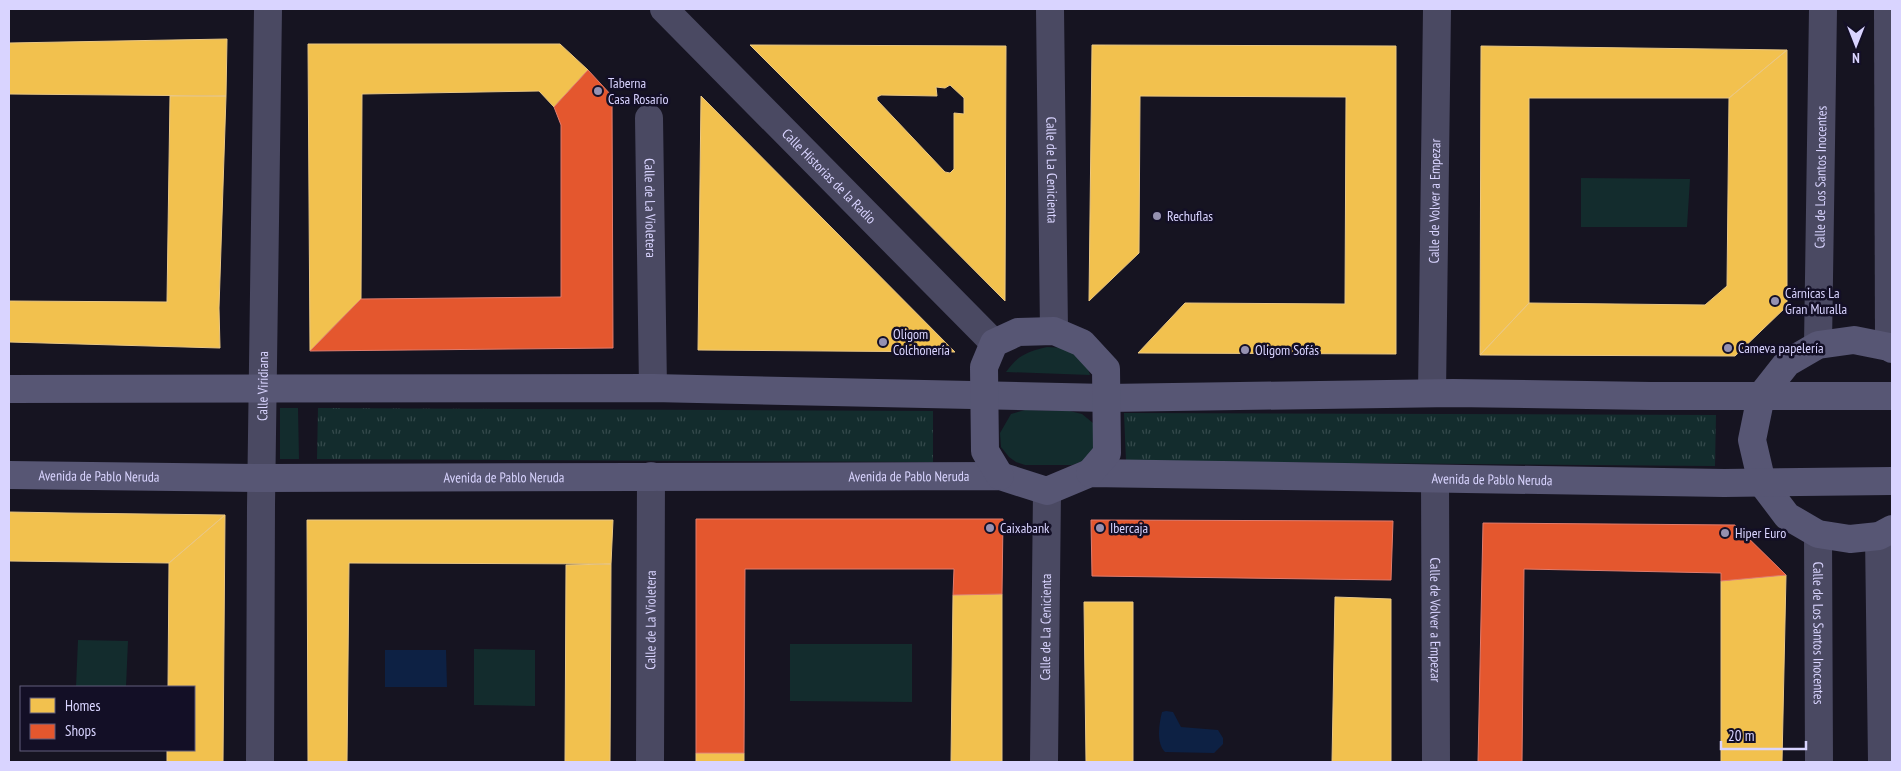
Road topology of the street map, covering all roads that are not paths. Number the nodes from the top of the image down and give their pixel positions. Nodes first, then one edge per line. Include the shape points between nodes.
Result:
1 (268, 9) edge
2 (664, 9) edge
3 (1050, 9) edge
4 (1437, 9) edge
5 (1812, 9) edge
6 (1823, 9) edge
7 (1830, 9) edge
8 (1888, 9) edge
9 (648, 118) dead end
10 (1054, 331) junction
11 (994, 343) junction
12 (1818, 345) junction
13 (1890, 348) edge
14 (653, 388) junction
15 (9, 389) edge
16 (263, 389) junction
17 (984, 394) junction
18 (1432, 394) junction
19 (1761, 396) junction
20 (1892, 396) edge
21 (1107, 398) junction
22 (1090, 473) junction
23 (9, 475) edge
24 (651, 476) junction
25 (1000, 476) junction
26 (262, 478) junction
27 (1435, 479) junction
28 (1892, 482) edge
29 (1762, 484) junction
30 (1047, 491) junction
31 (1886, 532) edge
32 (1818, 534) junction
33 (260, 762) edge
34 (650, 762) edge
35 (1044, 762) edge
36 (1436, 762) edge
37 (1819, 762) edge
38 (1882, 762) edge

1 - 16 street, Calle Viridiana
2 - 11 street, Calle Historias de la Radio
3 - 10 street, Calle de La Cenicienta
4 - 18 street, Calle de Volver a Empezar
5 - 6 street
6 - 7 street
6 - 12 street, Calle de Los Santos Inocentes
8 - 13 street
9 - 14 street, Calle de La Violetera
10 - 11 main road, Avenida de Pablo Neruda via 1018,332
10 - 21 main road, Avenida de Pablo Neruda via 1082,343 1106,369
11 - 17 main road via 984,367
12 - 13 main road via 1854,340
12 - 19 main road via 1788,363
14 - 16 main road
14 - 17 main road
15 - 16 main road
16 - 26 street, Calle Viridiana
17 - 21 main road
17 - 25 main road via 985,451
18 - 19 main road
18 - 21 main road
19 - 20 main road
19 - 29 main road via 1752,440
21 - 22 main road, Avenida de Pablo Neruda via 1107,452
22 - 27 main road, Avenida de Pablo Neruda
22 - 30 main road, Avenida de Pablo Neruda
23 - 26 main road, Avenida de Pablo Neruda
24 - 25 main road, Avenida de Pablo Neruda
24 - 26 main road, Avenida de Pablo Neruda
24 - 34 street, Calle de La Violetera
25 - 30 main road, Avenida de Pablo Neruda
26 - 33 street, Calle Viridiana
27 - 29 main road, Avenida de Pablo Neruda
27 - 36 street, Calle de Volver a Empezar
28 - 29 main road, Avenida de Pablo Neruda
29 - 32 main road via 1787,516
30 - 35 street, Calle de La Cenicienta
31 - 32 main road via 1850,539
31 - 38 street
32 - 37 street, Calle de Los Santos Inocentes

